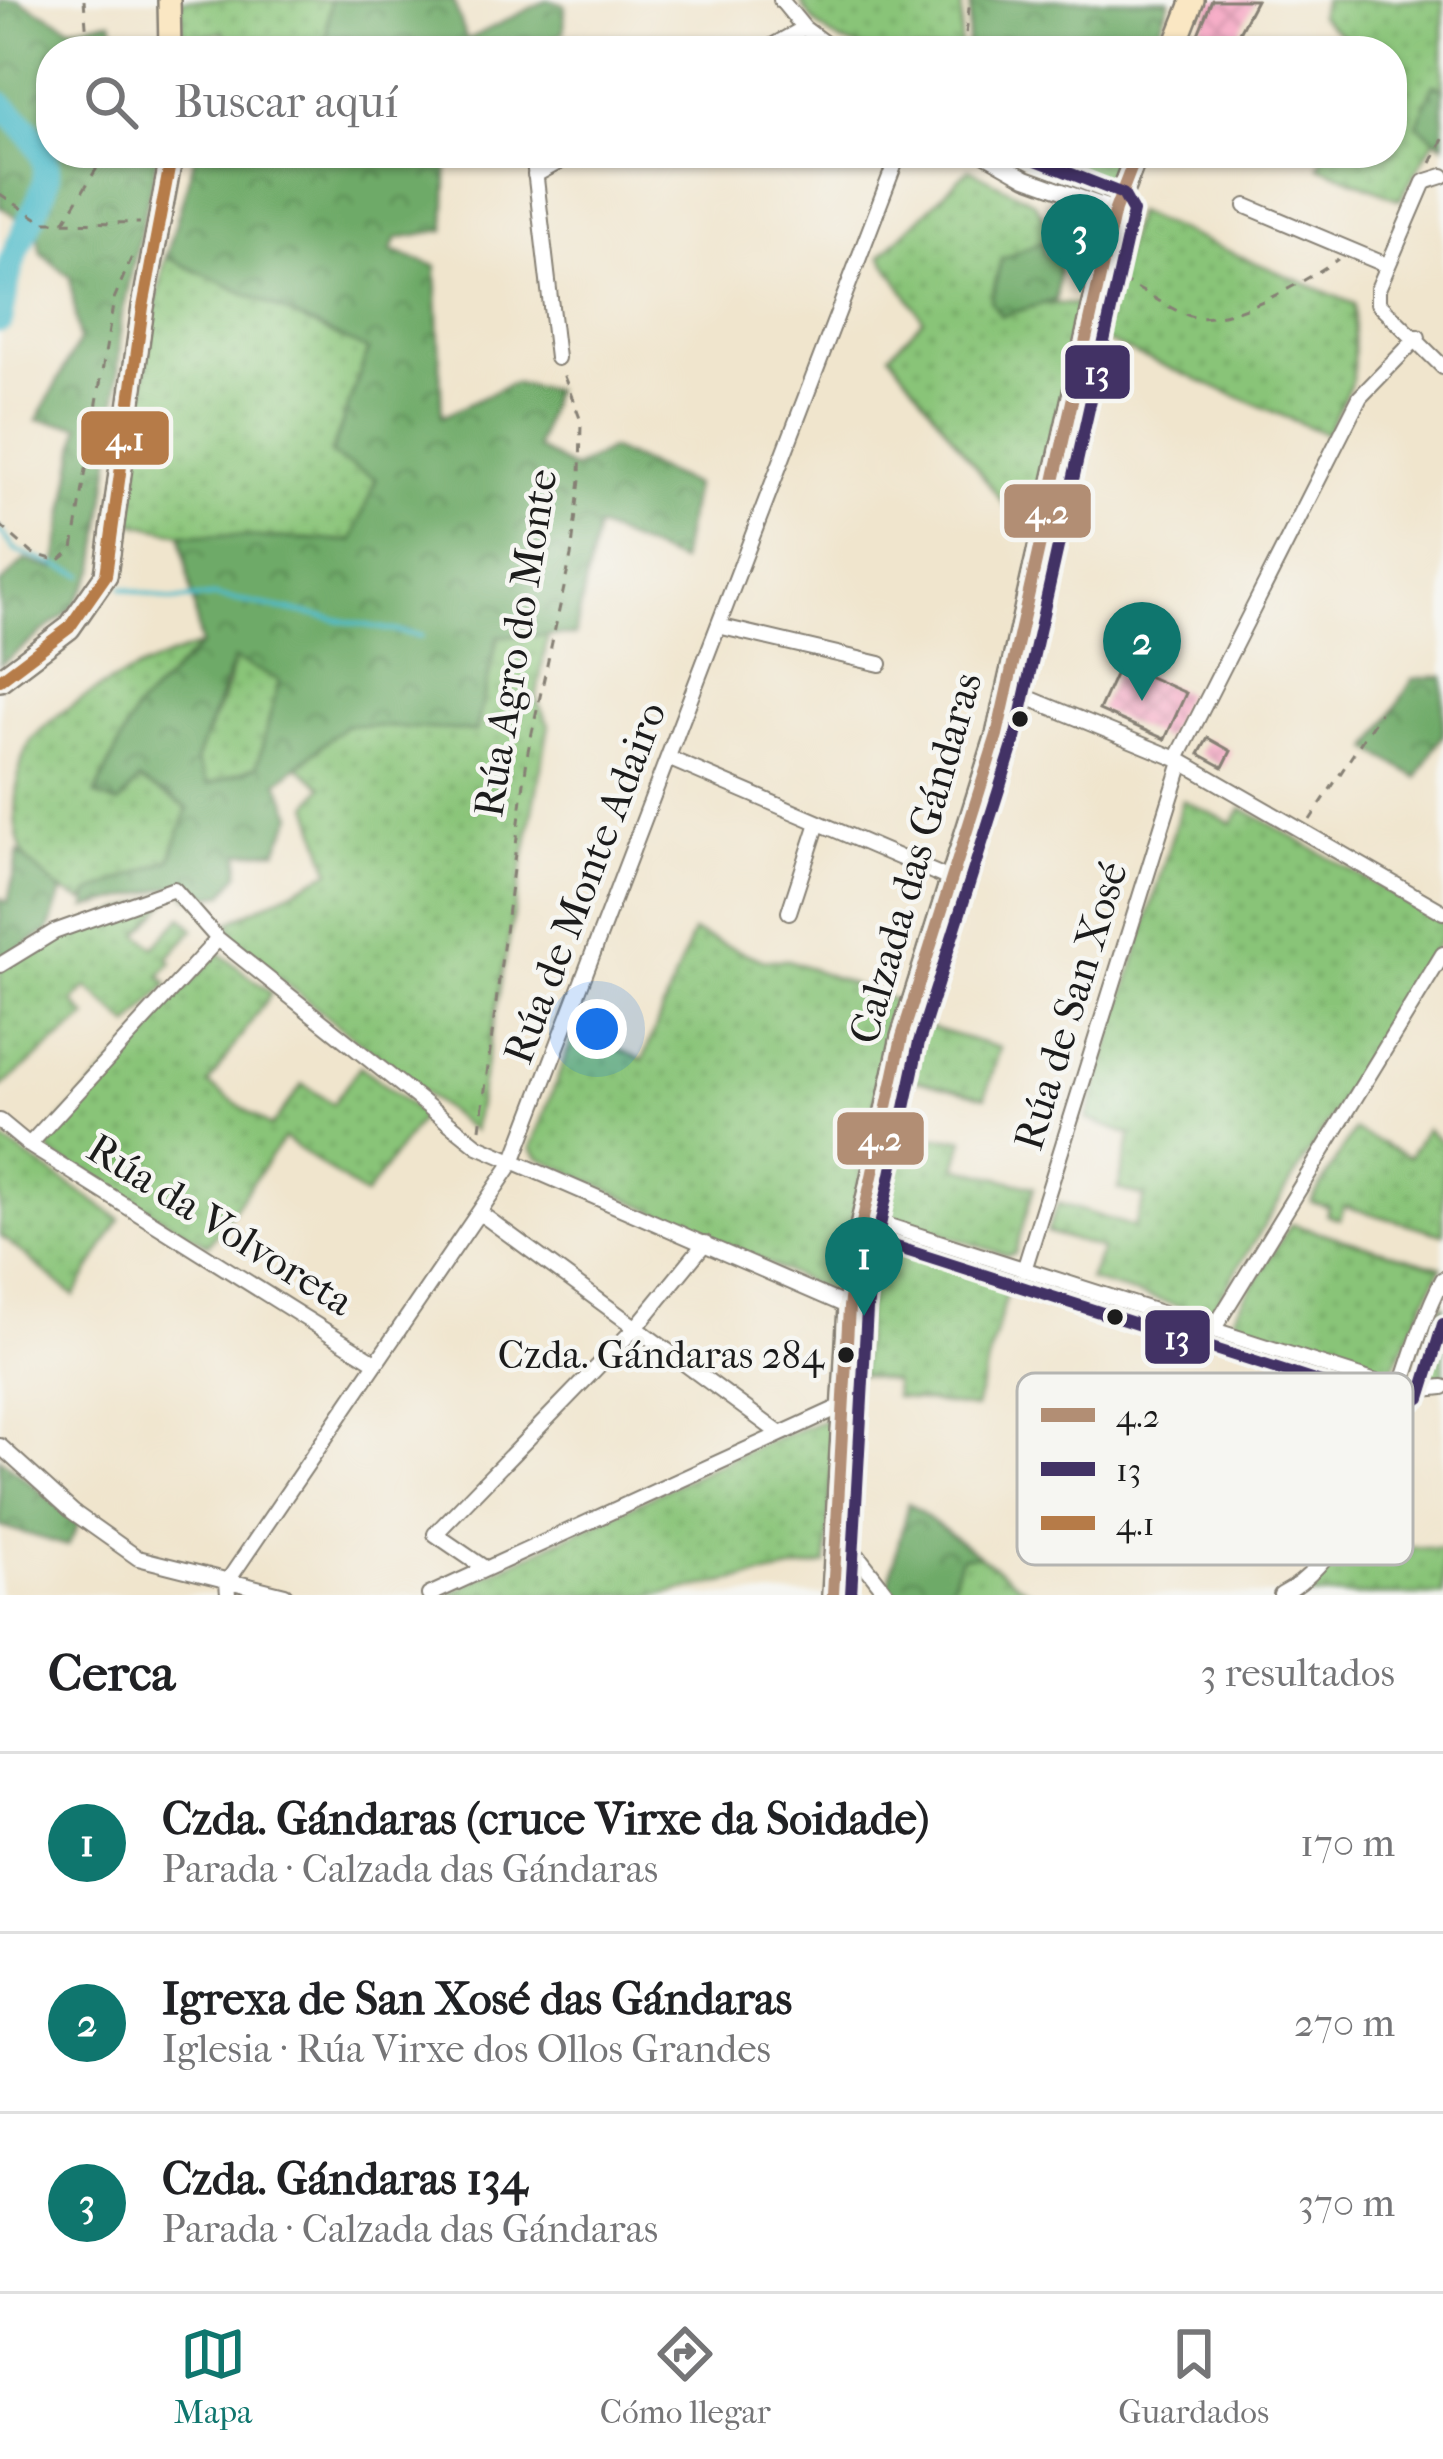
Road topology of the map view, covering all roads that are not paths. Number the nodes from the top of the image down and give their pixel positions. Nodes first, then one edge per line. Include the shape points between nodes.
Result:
1 (169, 0) edge
2 (781, 0) edge
3 (1193, 0) edge
4 (804, 28) junction
5 (170, 36) edge
6 (790, 36) edge
7 (815, 36) edge
8 (1179, 36) edge
9 (170, 168) edge
10 (534, 168) edge
11 (548, 168) edge
12 (893, 168) edge
13 (1008, 168) edge
14 (1131, 168) edge
15 (535, 175) junction
16 (1438, 177) edge
17 (1246, 206) dead end
18 (1115, 209) junction
19 (1384, 264) junction
20 (1418, 337) junction
21 (557, 358) road end
22 (1443, 367) edge
23 (718, 626) junction
24 (880, 664) dead end
25 (0, 680) edge
26 (1007, 689) junction
27 (668, 758) junction
28 (1179, 761) junction
29 (818, 823) junction
30 (952, 880) junction
31 (789, 912) dead end
32 (1443, 912) edge
33 (218, 939) junction
34 (1443, 954) edge
35 (0, 964) edge
36 (0, 1120) edge
37 (29, 1145) junction
38 (513, 1162) junction
39 (481, 1214) junction
40 (864, 1218) junction
41 (705, 1243) junction
42 (1024, 1270) junction
43 (1443, 1279) edge
44 (849, 1307) junction
45 (638, 1325) junction
46 (1213, 1330) junction
47 (374, 1362) junction
48 (1348, 1373) edge
49 (1408, 1373) edge
50 (1443, 1387) edge
51 (1413, 1390) edge
52 (844, 1405) junction
53 (779, 1433) junction
54 (0, 1446) edge
55 (838, 1545) junction
56 (1321, 1565) edge
57 (486, 1568) junction
58 (228, 1588) edge
59 (285, 1595) edge
60 (429, 1595) edge
61 (833, 1595) edge
62 (888, 1595) edge
63 (1281, 1595) edge

1 - 5 main road
2 - 4 street
3 - 8 main road
4 - 6 street
4 - 7 street
9 - 25 main road via 106,575 69,628
10 - 15 street
11 - 15 street
12 - 23 street, Rúa de Monte Adairo
13 - 18 street
14 - 18 main road, Calzada das Gándaras
15 - 21 street
16 - 19 street via 1417,195
17 - 19 street
18 - 26 main road, Calzada das Gándaras
19 - 20 street via 1378,303
20 - 22 street
20 - 28 street, Rúa de San Xosé via 1360,397
23 - 24 street
23 - 27 street, Rúa de Monte Adairo
26 - 28 street
26 - 30 main road, Calzada das Gándaras
27 - 29 street
27 - 38 street, Rúa de Monte Adairo
28 - 32 street
28 - 42 street, Rúa de San Xosé
29 - 30 street
29 - 31 street
30 - 40 main road, Calzada das Gándaras via 902,1037
33 - 35 street via 175,889 54,932
33 - 37 street, Rúa da Volvoreta
33 - 38 street via 478,1146
34 - 46 street
36 - 37 street, Rúa da Volvoreta
37 - 47 street, Rúa da Volvoreta
38 - 39 street, Rúa de Monte Adairo
38 - 41 street
39 - 45 street
39 - 47 street, Rúa de Monte Adairo
40 - 42 street
40 - 44 main road, Calzada das Gándaras
41 - 44 street
41 - 45 street
42 - 46 street
43 - 49 street
44 - 52 main road, Calzada das Gándaras
45 - 53 street
45 - 57 street via 435,1534
46 - 48 street
47 - 58 street, Rúa de Monte Adairo
50 - 51 street
52 - 53 street
52 - 55 main road, Calzada das Gándaras
53 - 57 street
54 - 58 street via 139,1558
55 - 61 main road, Calzada das Gándaras
55 - 62 street via 851,1547
56 - 63 street
57 - 60 street
58 - 59 street

